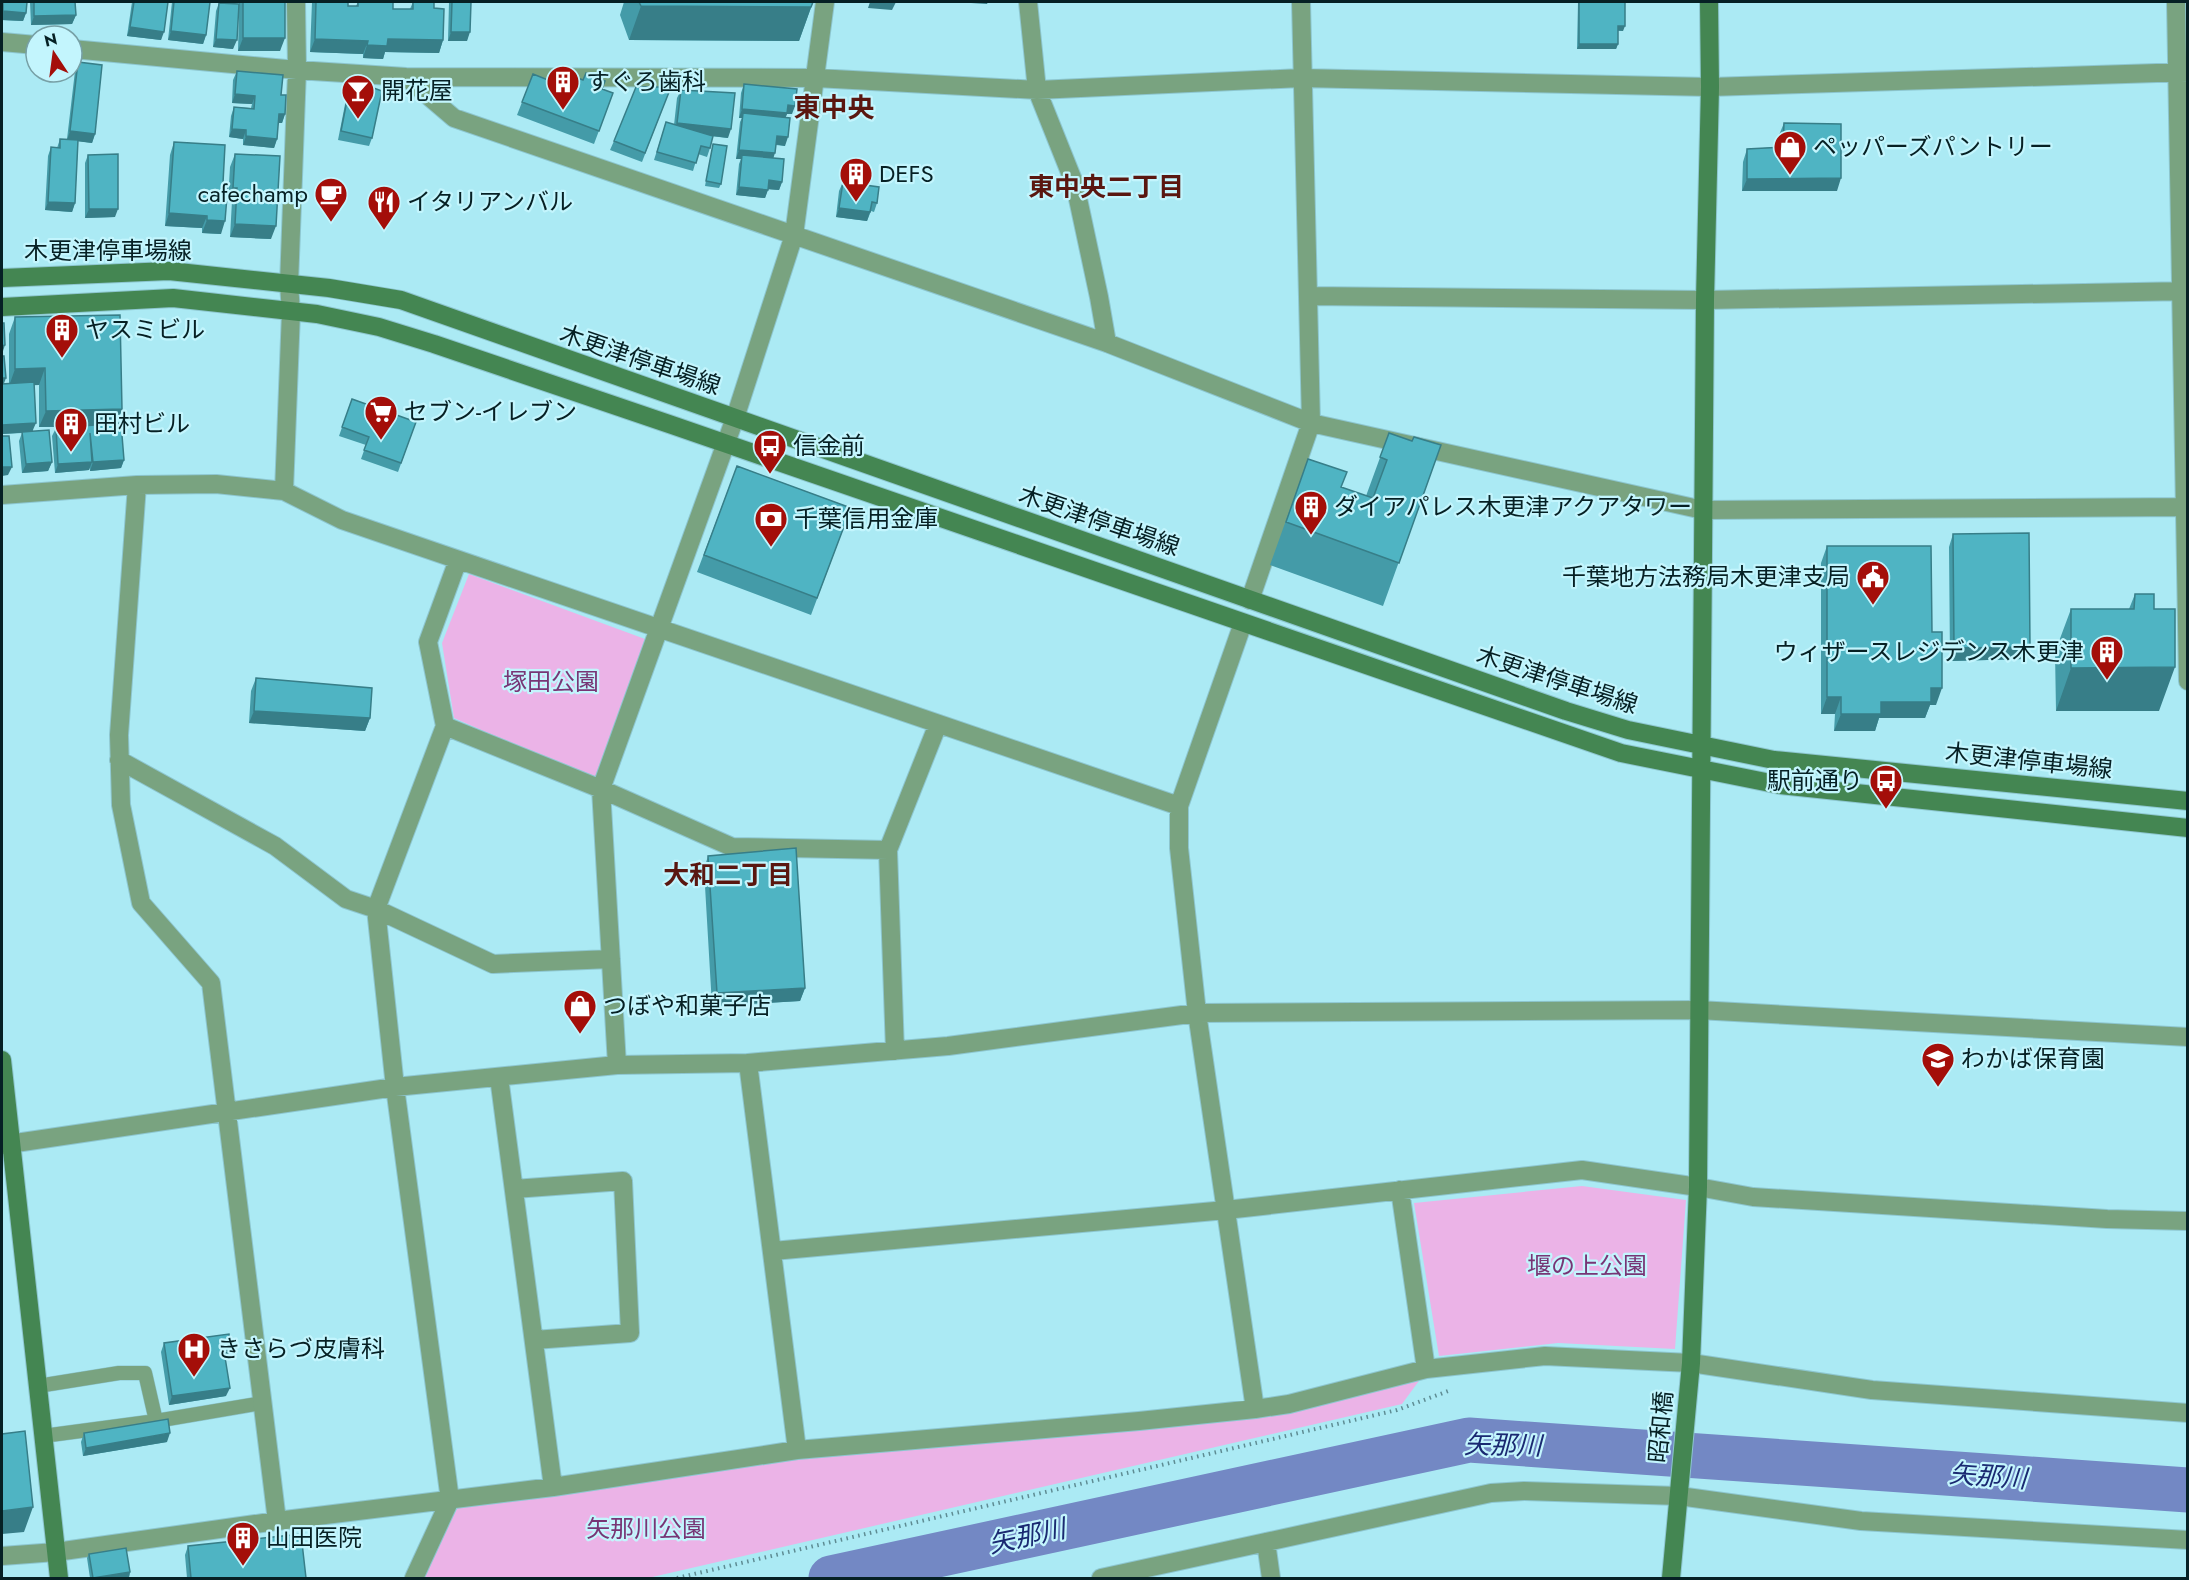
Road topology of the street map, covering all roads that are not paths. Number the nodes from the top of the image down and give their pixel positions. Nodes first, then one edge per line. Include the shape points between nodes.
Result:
1 (296, 2) edge
2 (825, 2) edge
3 (1028, 2) edge
4 (1301, 2) edge
5 (1709, 2) edge
6 (2176, 2) edge
7 (2, 42) edge
8 (24, 44) edge
9 (84, 50) edge
10 (297, 70) junction
11 (2182, 72) edge
12 (406, 77) junction
13 (816, 78) junction
14 (1301, 78) junction
15 (1710, 87) junction
16 (1037, 90) junction
17 (794, 235) junction
18 (2, 278) edge
19 (289, 284) junction
20 (2184, 290) edge
21 (1308, 296) junction
22 (1705, 300) junction
23 (2, 308) edge
24 (291, 312) junction
25 (1107, 343) junction
26 (735, 418) junction
27 (1311, 423) junction
28 (726, 443) junction
29 (137, 485) junction
30 (284, 490) junction
31 (2, 495) edge
32 (2186, 507) edge
33 (1703, 510) junction
34 (458, 560) junction
35 (1250, 600) junction
36 (1243, 622) junction
37 (660, 629) junction
38 (2187, 681) edge
39 (938, 724) junction
40 (445, 726) junction
41 (1702, 745) junction
42 (120, 760) junction
43 (1702, 770) junction
44 (601, 789) junction
45 (2187, 801) edge
46 (1179, 806) junction
47 (2187, 828) edge
48 (888, 850) junction
49 (376, 909) junction
50 (611, 959) junction
51 (1698, 1010) junction
52 (1197, 1013) junction
53 (2187, 1037) edge
54 (895, 1051) junction
55 (2, 1060) edge
56 (748, 1063) junction
57 (617, 1065) junction
58 (499, 1077) junction
59 (395, 1087) junction
60 (226, 1112) junction
61 (6, 1144) edge
62 (1698, 1186) junction
63 (514, 1189) junction
64 (1400, 1190) junction
65 (1226, 1210) junction
66 (2187, 1221) edge
67 (773, 1251) junction
68 (534, 1340) junction
69 (1691, 1363) junction
70 (1426, 1369) junction
71 (38, 1386) junction
72 (262, 1403) junction
73 (1255, 1409) junction
74 (2187, 1413) edge
75 (156, 1421) junction
76 (43, 1436) junction
77 (797, 1450) junction
78 (553, 1486) junction
79 (1679, 1496) junction
80 (450, 1500) junction
81 (277, 1521) junction
82 (2187, 1540) edge
83 (1266, 1542) junction
84 (56, 1552) junction
85 (2, 1556) edge
86 (59, 1578) edge
87 (414, 1578) edge
88 (1101, 1578) edge
89 (1271, 1578) edge
90 (1671, 1578) edge

1 - 10 street
2 - 13 street
3 - 16 street
4 - 14 street
5 - 15 main road, 昭和橋
6 - 11 street
7 - 8 street
9 - 10 street
10 - 12 street
10 - 19 street
11 - 15 street
11 - 20 street
12 - 13 street
12 - 17 street via 454,118
13 - 16 street
13 - 17 street
14 - 15 street
14 - 16 street
14 - 21 street
15 - 22 main road, 昭和橋
16 - 25 street via 1075,185
17 - 25 street
17 - 26 street
18 - 19 main road, 木更津停車場線 via 169,271
19 - 24 street
19 - 26 main road, 木更津停車場線 via 401,300
20 - 22 street
20 - 32 street
21 - 22 street
21 - 27 street
22 - 33 main road, 昭和橋
23 - 24 main road, 木更津停車場線 via 173,298
24 - 28 main road, 木更津停車場線 via 317,314 401,334
24 - 30 street
25 - 27 street
26 - 28 street
26 - 35 main road, 木更津停車場線
27 - 33 street
27 - 35 street
28 - 36 main road, 木更津停車場線
28 - 37 street
29 - 30 street via 216,484
29 - 31 street
29 - 42 street
30 - 34 street via 342,520
32 - 33 street
32 - 38 street
33 - 41 main road, 昭和橋
34 - 37 street
34 - 40 street via 428,642
35 - 41 main road, 木更津停車場線 via 1566,711 1628,730
36 - 43 main road, 木更津停車場線 via 1621,753
36 - 46 street
37 - 39 street
37 - 44 street
39 - 46 street
39 - 48 street
40 - 44 street
40 - 49 street
41 - 43 main road, 昭和橋
41 - 45 main road, 木更津停車場線 via 1774,760
42 - 49 street via 275,846 346,899
42 - 60 street via 121,805 141,903 211,983
43 - 47 main road, 木更津停車場線 via 1780,785
43 - 51 main road, 昭和橋
44 - 48 street via 732,847
44 - 50 street
46 - 52 street via 1179,848
48 - 54 street
49 - 50 street via 493,964
49 - 59 street
50 - 57 street
51 - 52 street
51 - 53 street
51 - 62 main road, 昭和橋
52 - 54 street
52 - 65 street
54 - 56 street
55 - 61 main road
56 - 57 street
56 - 67 street
57 - 58 street
58 - 59 street
58 - 63 street
59 - 60 street
59 - 80 street
60 - 61 street
60 - 72 street
61 - 71 main road
62 - 64 street via 1582,1170
62 - 66 street via 1753,1197
62 - 69 main road, 昭和橋
63 - 68 street
63 - 68 street via 623,1181 630,1333
64 - 65 street
64 - 70 street
65 - 67 street
65 - 73 street
67 - 77 street
68 - 78 street
69 - 70 street via 1545,1356
69 - 74 street via 1872,1390
69 - 79 main road, 昭和橋
70 - 73 street
71 - 75 lane via 119,1373 145,1373
71 - 76 main road
72 - 75 lane
72 - 81 street
73 - 77 street
75 - 76 lane
76 - 84 main road
77 - 78 street
78 - 80 street
79 - 82 street via 1861,1521
79 - 83 street via 1491,1493
79 - 90 main road, 昭和橋
80 - 81 street
80 - 87 street
81 - 84 street
83 - 88 street
83 - 89 street
84 - 85 street
84 - 86 main road

